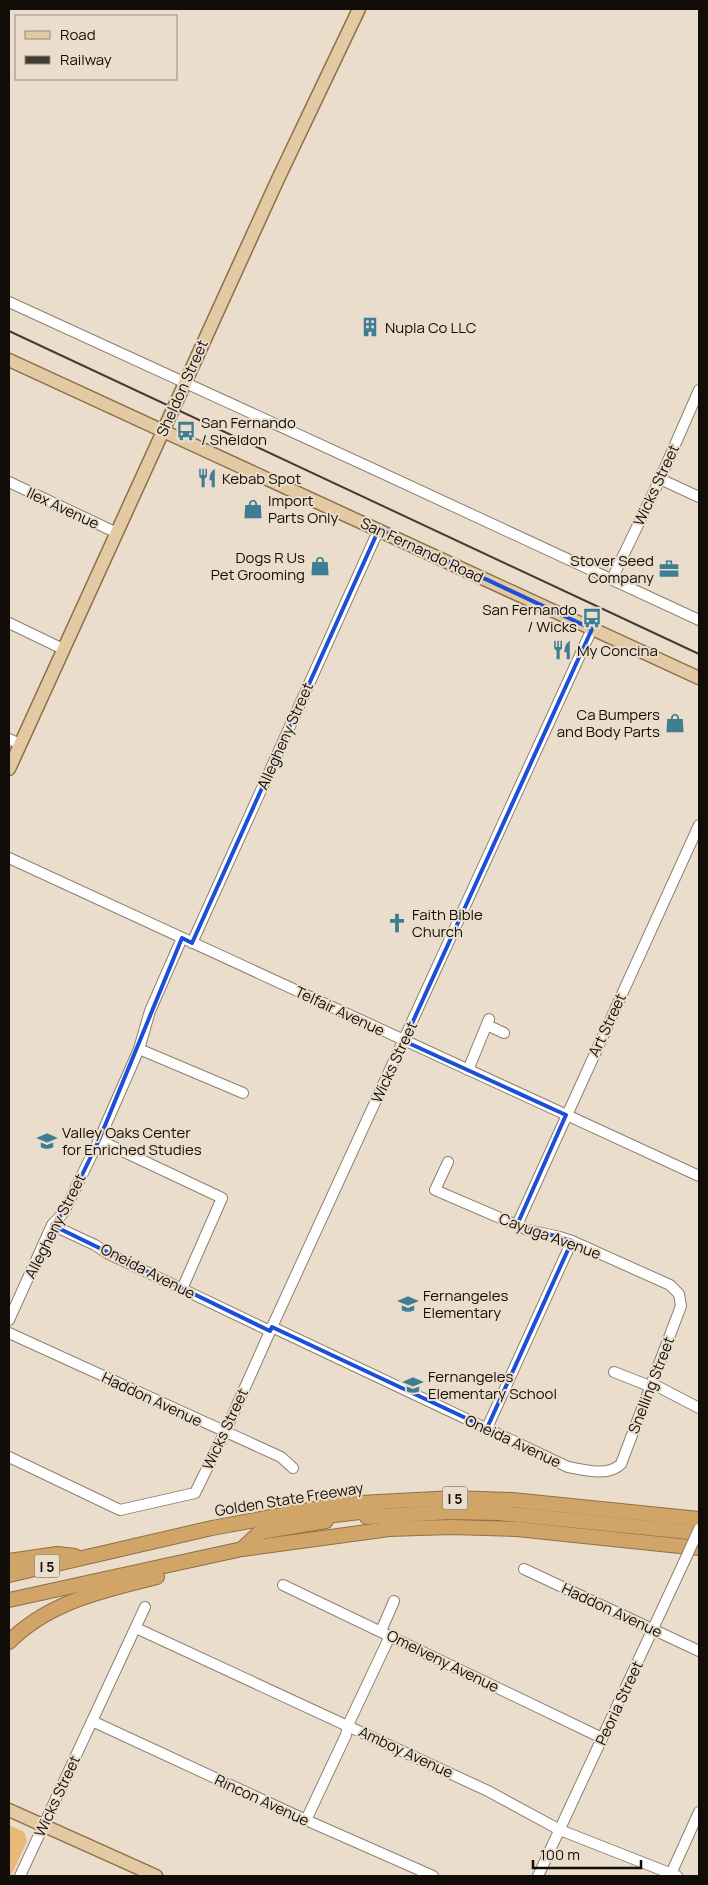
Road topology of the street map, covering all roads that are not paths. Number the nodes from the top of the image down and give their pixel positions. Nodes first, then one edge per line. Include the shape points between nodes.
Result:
1 (359, 9) edge
2 (9, 302) edge
3 (9, 360) edge
4 (184, 383) junction
5 (699, 390) edge
6 (163, 431) junction
7 (660, 479) junction
8 (9, 482) edge
9 (699, 497) edge
10 (378, 529) junction
11 (117, 533) junction
12 (612, 579) junction
13 (699, 620) edge
14 (9, 623) edge
15 (592, 629) junction
16 (63, 649) junction
17 (699, 678) edge
18 (14, 742) edge
19 (9, 769) edge
20 (699, 825) edge
21 (9, 858) edge
22 (182, 938) junction
23 (192, 943) junction
24 (504, 1033) dead end
25 (404, 1041) junction
26 (139, 1049) junction
27 (468, 1070) junction
28 (243, 1093) dead end
29 (566, 1115) junction
30 (99, 1140) junction
31 (448, 1162) dead end
32 (699, 1176) edge
33 (52, 1225) junction
34 (517, 1225) junction
35 (572, 1241) junction
36 (182, 1289) junction
37 (682, 1306) joint
38 (9, 1320) edge
39 (271, 1329) junction
40 (9, 1333) edge
41 (614, 1372) dead end
42 (653, 1385) junction
43 (699, 1408) edge
44 (486, 1428) junction
45 (225, 1432) junction
46 (9, 1457) edge
47 (621, 1464) joint
48 (293, 1468) dead end
49 (699, 1519) edge
50 (212, 1528) junction
51 (699, 1528) edge
52 (699, 1533) edge
53 (699, 1548) edge
54 (242, 1549) junction
55 (211, 1556) junction
56 (85, 1557) junction
57 (9, 1561) edge
58 (524, 1569) dead end
59 (9, 1575) edge
60 (283, 1585) dead end
61 (9, 1600) edge
62 (394, 1601) dead end
63 (145, 1607) dead end
64 (136, 1628) junction
65 (654, 1630) junction
66 (385, 1634) junction
67 (9, 1642) edge
68 (699, 1651) edge
69 (92, 1721) junction
70 (348, 1725) junction
71 (602, 1738) junction
72 (9, 1810) edge
73 (699, 1812) edge
74 (306, 1820) junction
75 (44, 1824) junction
76 (560, 1830) junction
77 (673, 1875) edge
78 (20, 1876) edge
79 (156, 1876) edge
80 (433, 1876) edge
81 (538, 1876) edge

1 - 4 main road, Sheldon Street
2 - 4 street
3 - 6 main road, San Fernando Road
4 - 6 main road, Sheldon Street
4 - 12 street
5 - 7 street, Wicks Street
6 - 10 main road, San Fernando Road
6 - 11 main road, Sheldon Street
7 - 9 street
7 - 12 street, Wicks Street
8 - 11 street, Ilex Avenue
10 - 15 main road, San Fernando Road
10 - 23 street, Allegheny Street
11 - 16 main road, Sheldon Street
12 - 13 street
14 - 16 street
15 - 17 main road, San Fernando Road
15 - 25 street, Wicks Street
16 - 18 main road, Sheldon Street
18 - 19 main road, Sheldon Street
20 - 29 street, Art Street
21 - 22 street, Telfair Avenue
22 - 23 street, Telfair Avenue
22 - 26 street, Allegheny Street via 150,1011
23 - 25 street, Telfair Avenue
24 - 27 street via 488,1022
25 - 27 street, Telfair Avenue
25 - 39 street, Wicks Street
26 - 28 street
26 - 30 street, Allegheny Street
27 - 29 street, Telfair Avenue
29 - 32 street, Telfair Avenue
29 - 34 street, Art Street
30 - 33 street, Allegheny Street via 64,1212
30 - 36 street via 222,1198
31 - 34 street, Cayuga Avenue via 435,1190
33 - 36 street, Oneida Avenue
33 - 38 street, Allegheny Street
34 - 35 street, Cayuga Avenue
35 - 37 street, Cayuga Avenue via 670,1285 679,1294
35 - 44 street
36 - 39 street, Oneida Avenue
37 - 42 street, Snelling Street
39 - 44 street, Oneida Avenue
39 - 45 street, Wicks Street
40 - 45 street, Haddon Avenue
41 - 42 street
42 - 43 street
42 - 47 street, Snelling Street
44 - 47 street, Oneida Avenue via 568,1467 605,1472 615,1470
45 - 46 street, Wicks Street via 195,1493 120,1510
45 - 48 street, Haddon Avenue via 281,1457
49 - 50 highway, Golden State Freeway / I 5 via 512,1500 454,1498 342,1504
50 - 51 highway via 234,1532 327,1516 433,1507 515,1510
50 - 56 highway, Golden State Freeway / I 5
51 - 65 street, Peoria Street, bridge
52 - 54 highway via 499,1513 450,1512 354,1518 260,1532
53 - 54 highway, I 5 via 517,1529 451,1527 389,1529
54 - 55 highway, I 5
55 - 61 highway, I 5
55 - 67 highway via 193,1567 73,1600 38,1618
56 - 57 highway via 57,1554
56 - 59 highway, Golden State Freeway / I 5
58 - 65 street, Haddon Avenue
60 - 66 street, Omelveny Avenue
62 - 66 street
63 - 64 street, Wicks Street
64 - 69 street, Wicks Street
64 - 70 street, Amboy Avenue
65 - 68 street, Haddon Avenue
65 - 71 street, Peoria Street
66 - 70 street
66 - 71 street, Omelveny Avenue
69 - 74 street, Rincon Avenue
69 - 75 street, Wicks Street
70 - 74 street
70 - 76 street, Amboy Avenue via 488,1791
71 - 76 street, Peoria Street
72 - 75 main road
73 - 77 street
74 - 80 street, Rincon Avenue
75 - 78 street, Wicks Street
75 - 79 main road
76 - 77 street, Amboy Avenue
76 - 81 street, Peoria Street

